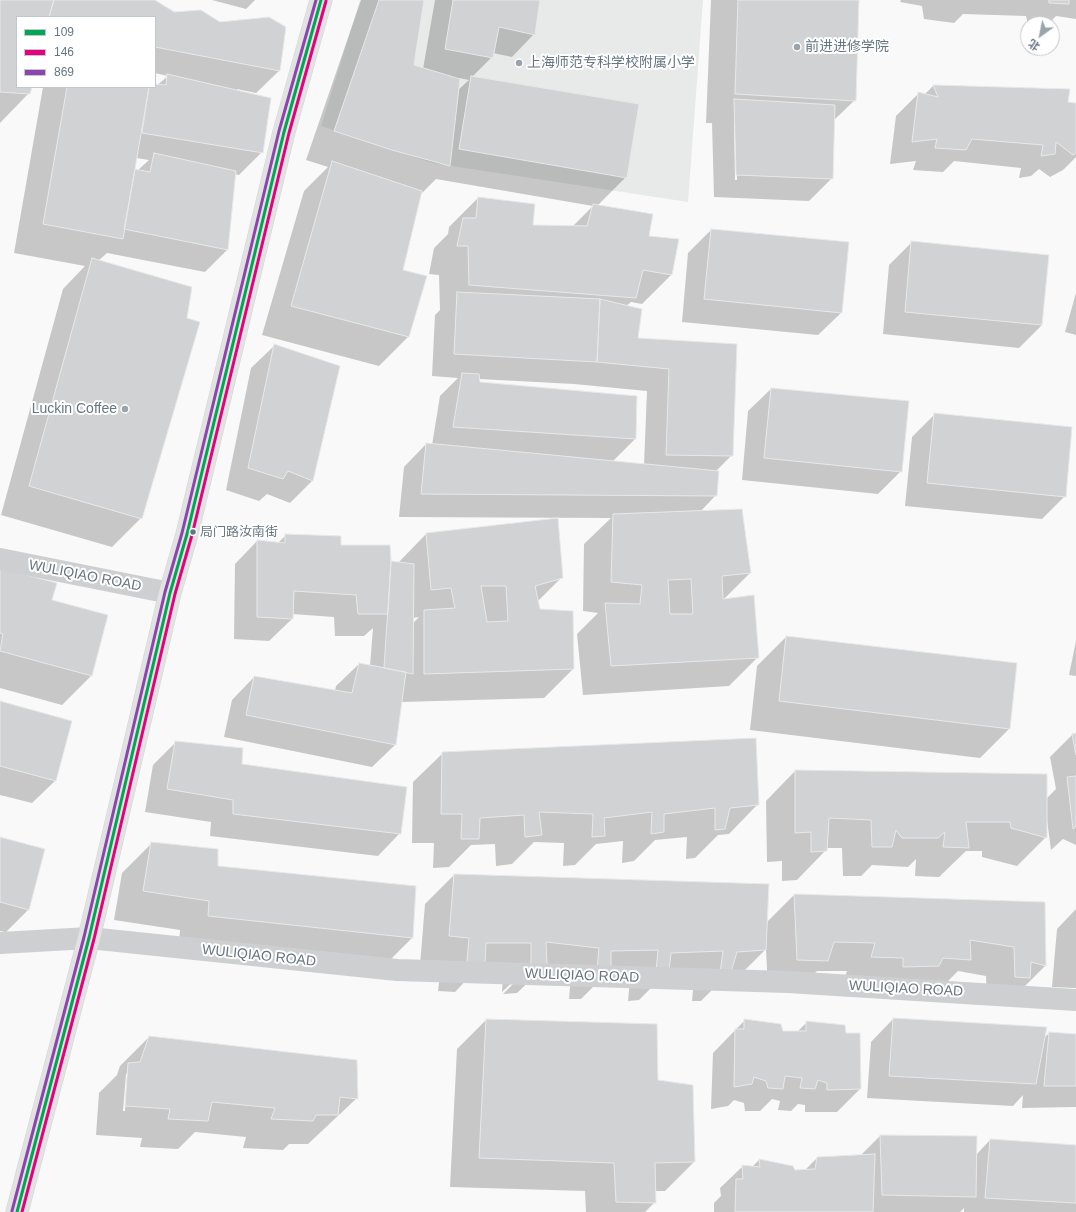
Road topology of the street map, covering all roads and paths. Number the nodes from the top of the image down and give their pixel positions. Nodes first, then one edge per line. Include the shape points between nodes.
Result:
1 (321, 0) edge
2 (0, 559) edge
3 (170, 593) junction
4 (89, 938) junction
5 (0, 943) edge
6 (1076, 1000) edge
7 (17, 1212) edge

1 - 3 street via 284,132 187,534
2 - 3 street, WULIQIAO ROAD
3 - 4 street
4 - 5 street, WULIQIAO ROAD
4 - 6 street, WULIQIAO ROAD via 396,970 788,982
4 - 7 street

